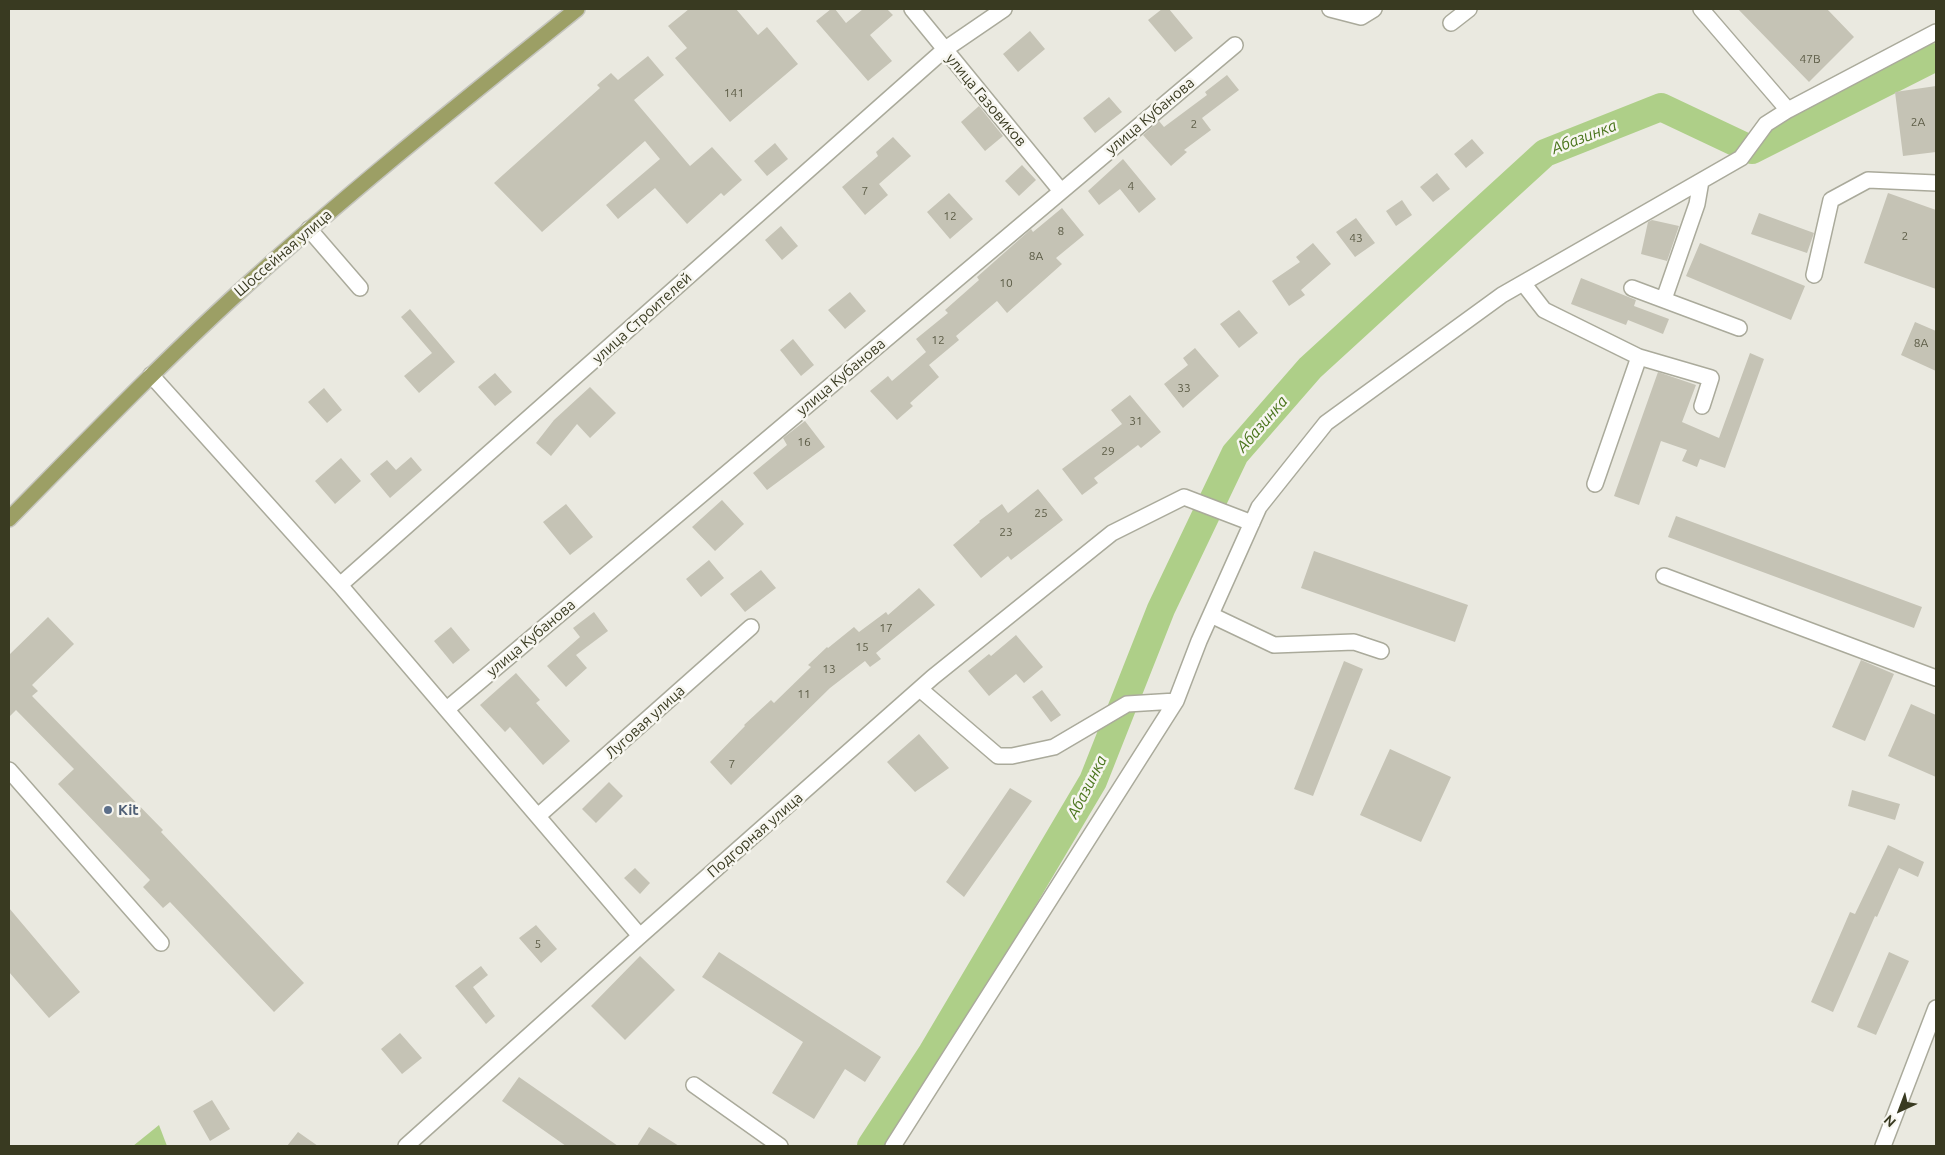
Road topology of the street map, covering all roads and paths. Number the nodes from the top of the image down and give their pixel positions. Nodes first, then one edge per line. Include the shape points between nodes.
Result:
1 (568, 9) edge
2 (577, 9) edge
3 (912, 9) edge
4 (1004, 9) edge
5 (1330, 9) edge
6 (1374, 9) edge
7 (1469, 9) edge
8 (1701, 9) edge
9 (1451, 23) dead end
10 (1936, 32) edge
11 (1234, 46) dead end
12 (944, 50) junction
13 (1788, 110) junction
14 (1701, 181) junction
15 (1936, 183) edge
16 (1061, 191) junction
17 (309, 229) junction
18 (1814, 275) dead end
19 (1524, 283) junction
20 (360, 288) dead end
21 (1632, 288) dead end
22 (1664, 299) junction
23 (1739, 328) dead end
24 (1639, 357) junction
25 (151, 375) junction
26 (1702, 406) dead end
27 (1596, 484) dead end
28 (9, 512) edge
29 (9, 519) edge
30 (1252, 523) junction
31 (1664, 576) dead end
32 (340, 585) junction
33 (1211, 615) junction
34 (751, 627) dead end
35 (1381, 651) dead end
36 (1936, 678) edge
37 (921, 690) junction
38 (1176, 701) junction
39 (447, 709) junction
40 (9, 770) edge
41 (538, 816) junction
42 (640, 936) junction
43 (161, 943) dead end
44 (1936, 1008) edge
45 (694, 1084) dead end
46 (406, 1146) edge
47 (780, 1146) edge
48 (893, 1146) edge
49 (1883, 1146) edge

1 - 28 main road, Шоссейная улица via 293,236 148,370
2 - 17 main road, Шоссейная улица
3 - 12 street, улица Газовиков
4 - 12 street, улица Строителей
5 - 6 street via 1361,17
7 - 9 street
8 - 13 street
10 - 13 street
11 - 16 street, улица Кубанова
12 - 16 street, улица Газовиков
12 - 32 street, улица Строителей
13 - 14 street via 1766,124 1741,158
14 - 19 street
14 - 22 street via 1697,204
15 - 18 street via 1868,180 1831,200
16 - 39 street, улица Кубанова
17 - 20 street
17 - 25 main road, Шоссейная улица
19 - 24 street via 1544,310
19 - 30 street via 1502,295 1326,423 1259,507
21 - 22 street
22 - 23 street
24 - 26 street via 1711,378
24 - 27 street
25 - 29 main road, Шоссейная улица
25 - 32 street
30 - 33 street
30 - 37 street, Подгорная улица via 1184,497 1112,533
31 - 36 street
32 - 39 street
33 - 35 street via 1274,646 1354,642
33 - 38 street
34 - 41 street, Луговая улица
37 - 38 street via 998,756 1054,747 1127,704
37 - 42 street, Подгорная улица
38 - 48 street
39 - 41 street
40 - 43 street
41 - 42 street
42 - 46 street, Подгорная улица
44 - 49 street
45 - 47 street

